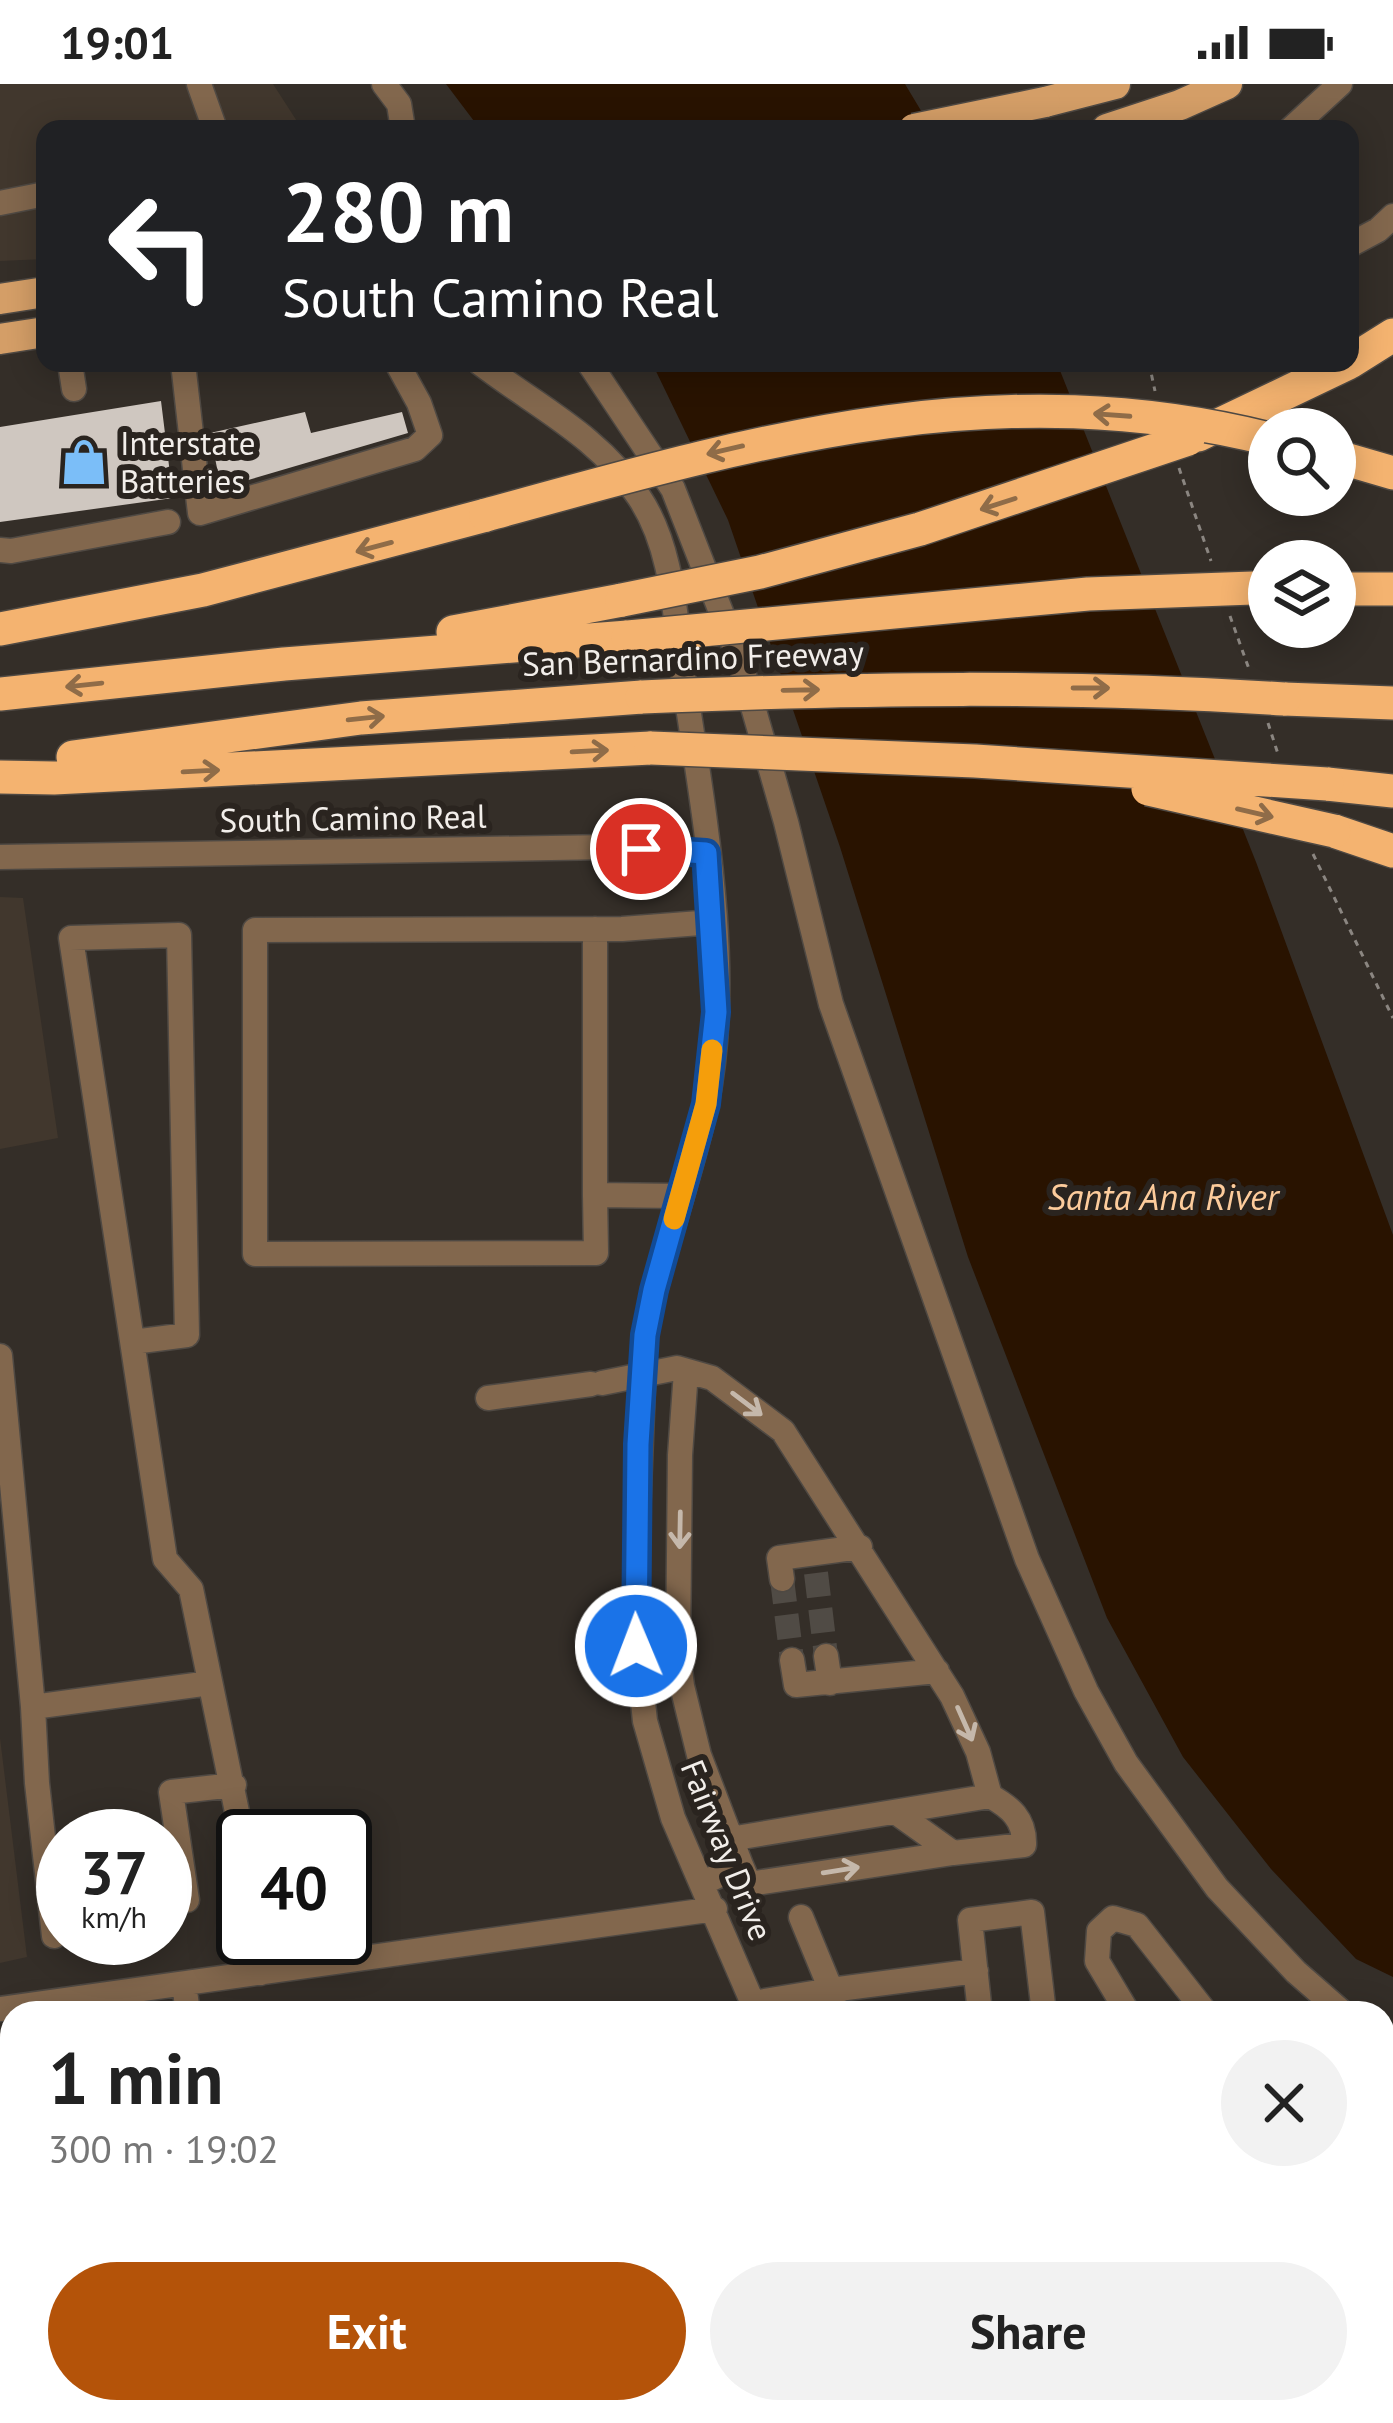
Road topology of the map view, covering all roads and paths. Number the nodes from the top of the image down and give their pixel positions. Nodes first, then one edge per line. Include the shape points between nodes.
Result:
1 (199, 84) edge
2 (1114, 84) edge
3 (1226, 84) edge
4 (1340, 84) edge
5 (211, 120) edge
6 (958, 120) edge
7 (1136, 120) edge
8 (1301, 120) edge
9 (36, 196) edge
10 (0, 203) edge
11 (1393, 216) edge
12 (1359, 240) edge
13 (36, 293) edge
14 (0, 299) edge
15 (36, 333) edge
16 (1393, 334) edge
17 (0, 339) edge
18 (1359, 356) edge
19 (184, 372) edge
20 (402, 372) edge
21 (496, 372) edge
22 (595, 372) edge
23 (1328, 372) edge
24 (1248, 435) edge
25 (1356, 462) edge
26 (1393, 473) edge
27 (168, 522) dead end
28 (0, 550) edge
29 (1248, 588) edge
30 (1356, 589) edge
31 (1393, 589) edge
32 (0, 629) edge
33 (284, 664) junction
34 (0, 694) edge
35 (1393, 704) edge
36 (975, 761) junction
37 (0, 767) edge
38 (0, 777) edge
39 (1393, 791) edge
40 (1393, 851) edge
41 (706, 853) junction
42 (0, 857) edge
43 (713, 922) junction
44 (595, 929) junction
45 (595, 1195) junction
46 (680, 1196) junction
47 (133, 1342) junction
48 (0, 1356) edge
49 (686, 1371) junction
50 (640, 1377) junction
51 (488, 1398) dead end
52 (860, 1547) junction
53 (782, 1579) dead end
54 (826, 1655) tunnel mouth
55 (792, 1660) dead end
56 (937, 1671) junction
57 (210, 1683) junction
58 (830, 1683) junction
59 (33, 1707) junction
60 (235, 1785) junction
61 (990, 1796) junction
62 (40, 1809) edge
63 (174, 1809) edge
64 (238, 1809) edge
65 (897, 1813) junction
66 (725, 1828) junction
67 (681, 1834) junction
68 (953, 1853) junction
69 (741, 1865) junction
70 (704, 1883) junction
71 (715, 1910) junction
72 (801, 1917) dead end
73 (260, 1965) edge
74 (976, 1971) junction
75 (261, 1973) junction
76 (184, 1984) junction
77 (59, 2001) edge
78 (186, 2001) edge
79 (752, 2001) edge
80 (833, 2001) edge
81 (838, 2001) edge
82 (979, 2001) edge
83 (1043, 2001) edge
84 (1121, 2001) edge
85 (1197, 2001) edge
86 (1329, 2001) edge

1 - 5 street
2 - 6 main road, bridge
3 - 7 main road
4 - 8 street
9 - 10 street
11 - 12 street
13 - 14 main road
15 - 17 main road
16 - 18 highway
19 - 20 street via 200,513 415,449 430,435
21 - 41 street, Fairway Drive via 607,456 641,499 668,569
22 - 86 street via 673,489 739,658 831,1004 1027,1559 1086,1691 1126,1763 1216,1888
23 -> 33 highway, bridge via 1188,439 920,529 760,572
24 -> 32 highway, bridge via 1064,412 865,422 704,455 203,590
25 - 26 highway
27 - 28 street
29 - 33 highway, San Bernardino Freeway, bridge via 1088,594
30 - 31 highway
33 -> 34 highway, San Bernardino Freeway
37 -> 35 highway, San Bernardino Freeway, bridge via 361,718 642,697 1119,688
38 -> 36 highway, bridge via 651,748
36 - 39 highway, bridge
36 -> 40 highway, bridge via 1160,791
41 - 42 street, South Camino Real via 609,847
41 - 43 street, Fairway Drive
43 - 44 street
43 - 46 street, Fairway Drive via 716,1012 706,1104
44 - 45 street
44 - 45 street via 255,930 255,1254 596,1253
45 - 46 street
46 - 50 street, Fairway Drive
47 - 47 street via 71,938 179,935 188,1335
47 - 57 street via 165,1559 191,1589
48 - 59 street
49 - 50 street
49 -> 52 street via 712,1378 782,1431
49 -> 66 street via 678,1653
50 - 51 street
50 - 67 street, Fairway Drive via 638,1673 652,1750
52 - 53 street via 815,1563 779,1558
52 - 56 street
54 - 58 street
55 - 58 street via 796,1685
56 - 58 street
56 -> 61 street
57 - 59 street
57 - 60 street
59 - 62 street
60 - 63 street via 171,1792
60 - 64 street
61 - 65 street
61 - 68 street via 1012,1808 1024,1844
65 - 66 street
65 - 68 street
66 - 67 street
66 - 69 street
67 - 70 street, Fairway Drive
69 -> 68 street via 749,1884
69 - 70 street
70 - 71 street, Fairway Drive
71 - 75 street
71 - 79 street, Fairway Drive
72 - 80 street
73 - 75 street
74 - 81 street
74 - 82 street
74 - 83 street via 970,1920 1033,1912
75 - 76 street
76 - 77 street
76 - 78 street
84 - 85 street via 1096,1961 1099,1930 1113,1918 1137,1924

